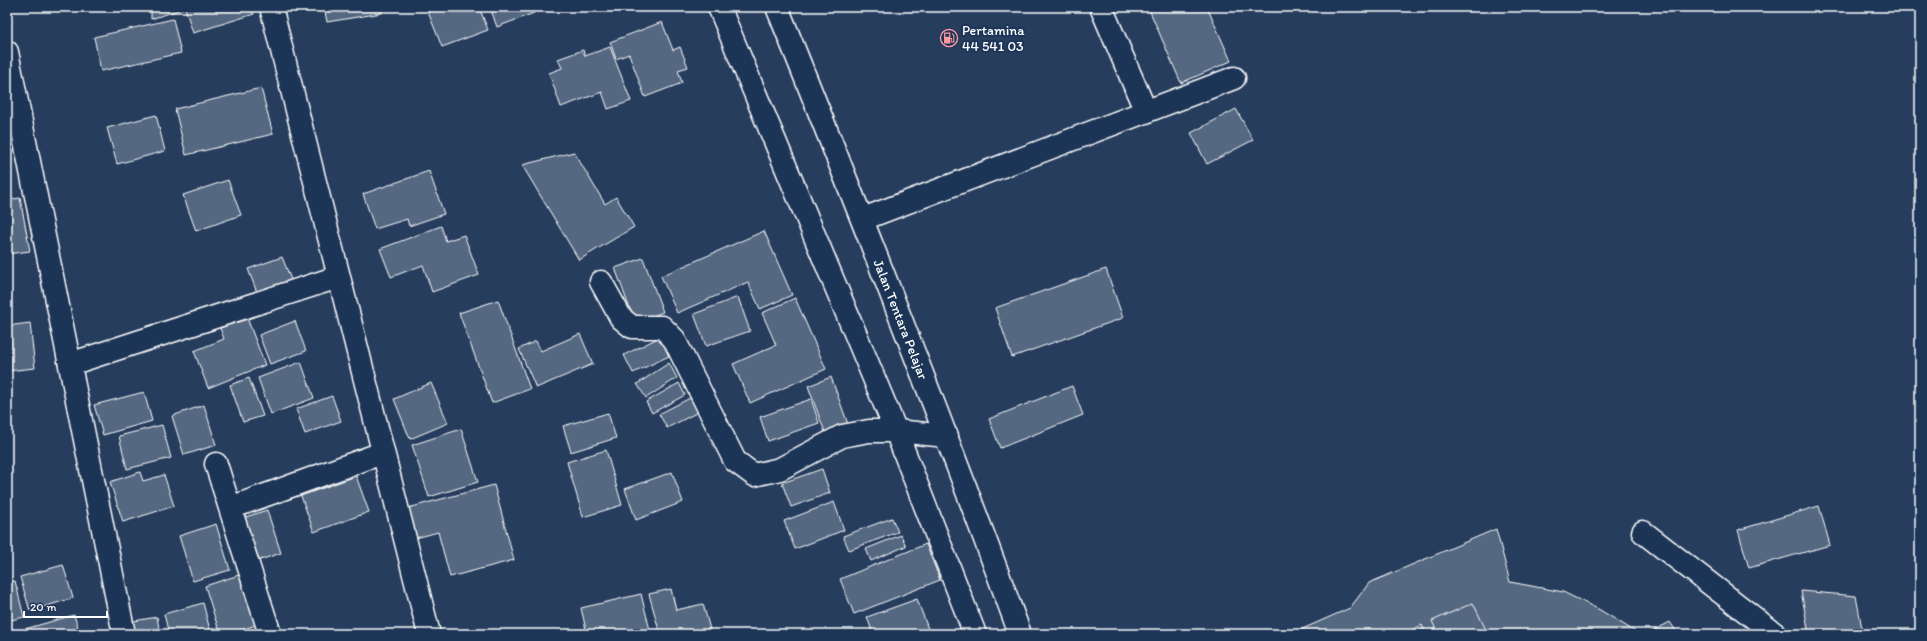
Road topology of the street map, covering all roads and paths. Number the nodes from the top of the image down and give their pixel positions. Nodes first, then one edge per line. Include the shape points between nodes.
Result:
1 (271, 7) edge
2 (719, 7) edge
3 (777, 7) edge
4 (1101, 7) edge
5 (7, 52) edge
6 (1234, 78) dead end
7 (1146, 112) junction
8 (863, 219) junction
9 (338, 277) junction
10 (601, 282) dead end
11 (70, 364) junction
12 (896, 431) junction
13 (947, 436) junction
14 (382, 453) junction
15 (216, 464) dead end
16 (230, 508) junction
17 (1643, 532) dead end
18 (124, 634) edge
19 (270, 634) edge
20 (429, 634) edge
21 (975, 634) edge
22 (1020, 634) edge
23 (1775, 634) edge

1 - 9 street
2 - 12 street
3 - 8 street, Jalan Tentara Pelajar
4 - 7 street
5 - 11 street
6 - 7 street
7 - 8 street
8 - 13 street, Jalan Tentara Pelajar
9 - 11 street
9 - 14 street
10 - 12 street via 621,318 632,327 662,327 674,339 734,461 754,475 780,469 842,436 868,431
11 - 18 street
12 - 13 street
12 - 21 street
13 - 22 street, Jalan Tentara Pelajar
14 - 16 street
14 - 20 street
15 - 16 street
16 - 19 street
17 - 23 street

